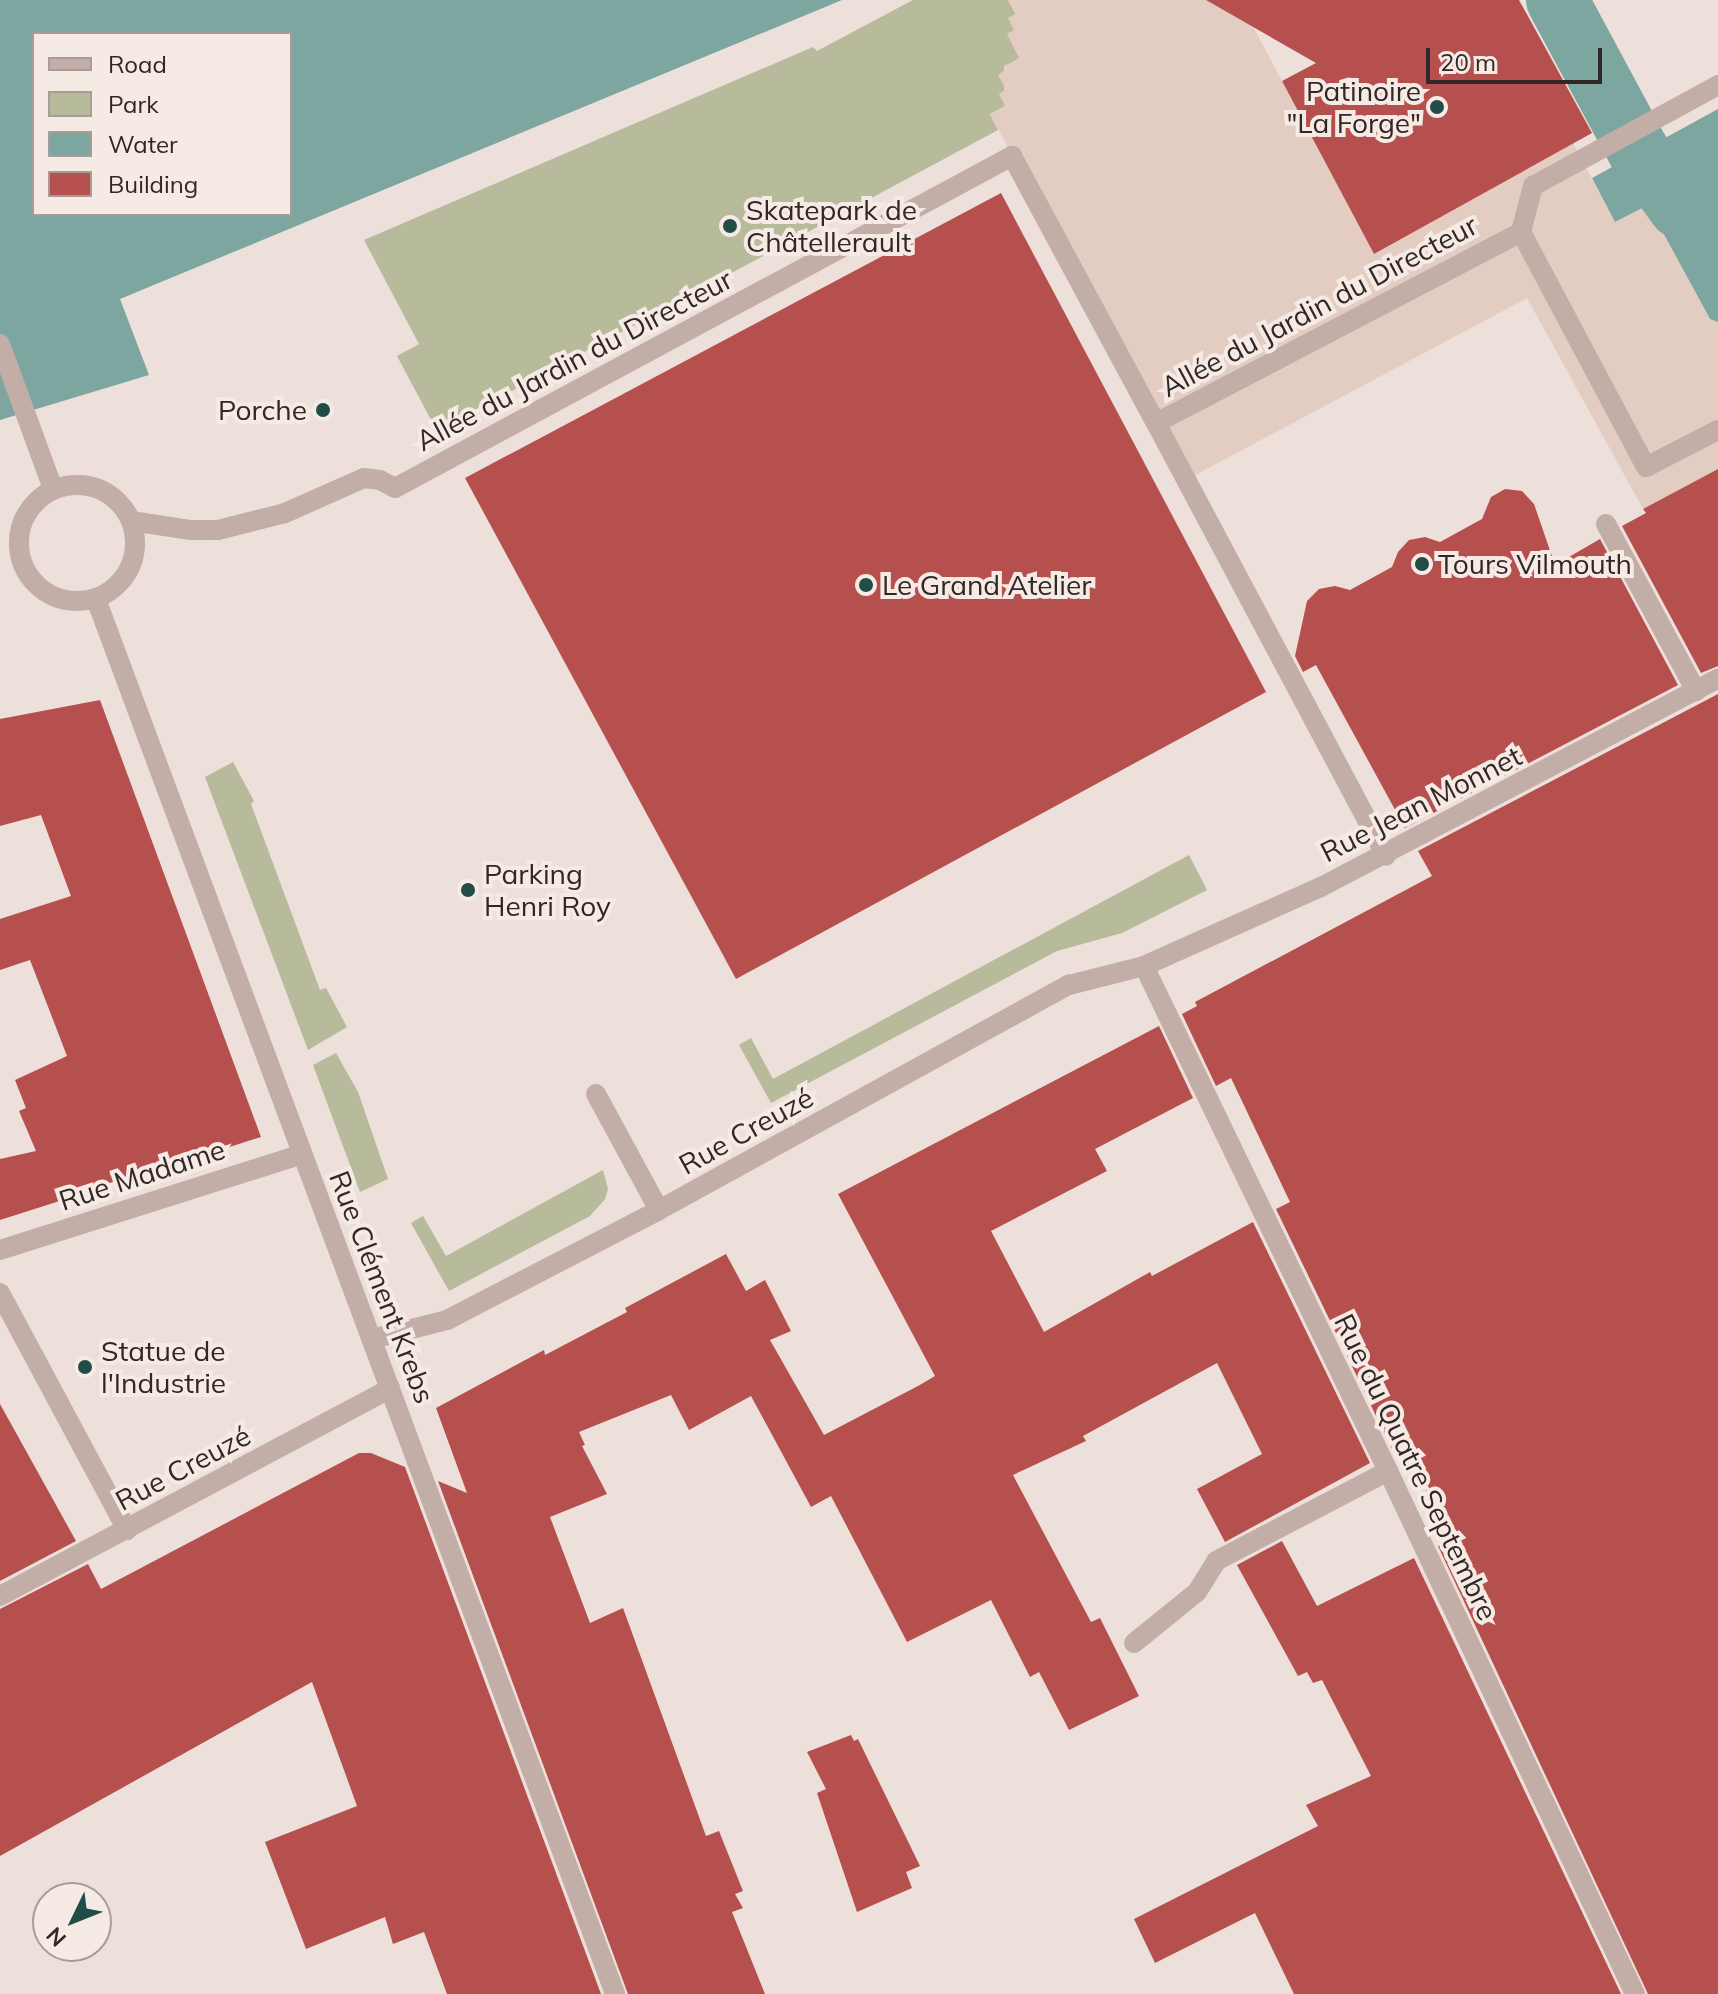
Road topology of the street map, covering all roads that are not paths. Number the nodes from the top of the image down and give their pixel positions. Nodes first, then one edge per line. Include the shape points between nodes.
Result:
1 (1718, 85) edge
2 (1521, 232) junction
3 (0, 344) edge
4 (1156, 423) junction
5 (1718, 430) edge
6 (53, 489) junction
7 (131, 521) junction
8 (1606, 524) dead end
9 (10, 532) edge
10 (96, 599) junction
11 (1718, 679) edge
12 (1696, 691) junction
13 (1386, 856) junction
14 (1144, 966) junction
15 (596, 1094) dead end
16 (302, 1154) junction
17 (659, 1210) junction
18 (0, 1250) edge
19 (0, 1293) edge
20 (372, 1339) junction
21 (390, 1389) junction
22 (1388, 1471) junction
23 (127, 1530) junction
24 (0, 1596) edge
25 (1134, 1643) dead end
26 (615, 1994) edge
27 (1635, 1994) edge

1 - 2 street, Allée du Jardin du Directeur via 1533,186
2 - 4 street, Allée du Jardin du Directeur
2 - 5 street via 1646,467
3 - 6 street
4 - 7 street, Allée du Jardin du Directeur via 1012,156 395,488 364,478 285,513 218,530
4 - 13 street
6 - 7 street via 71,484 99,489 121,505
6 - 9 street
7 - 10 street via 136,539 130,567 113,590
8 - 12 street
9 - 10 street via 26,572 39,588 76,602
10 - 16 street, Rue Clément Krebs
11 - 12 street, Rue Jean Monnet
12 - 13 street, Rue Jean Monnet
13 - 14 street, Rue Jean Monnet
14 - 17 street, Rue Creuzé via 1069,985
14 - 22 street, Rue du Quatre Septembre
15 - 17 street
16 - 18 street, Rue Madame
16 - 20 street, Rue Clément Krebs
17 - 20 street, Rue Creuzé via 447,1320
19 - 23 street
20 - 21 street, Rue Clément Krebs
21 - 23 street, Rue Creuzé
21 - 26 street, Rue Clément Krebs
22 - 25 street via 1216,1561 1197,1592
22 - 27 street, Rue du Quatre Septembre
23 - 24 street, Rue Creuzé

